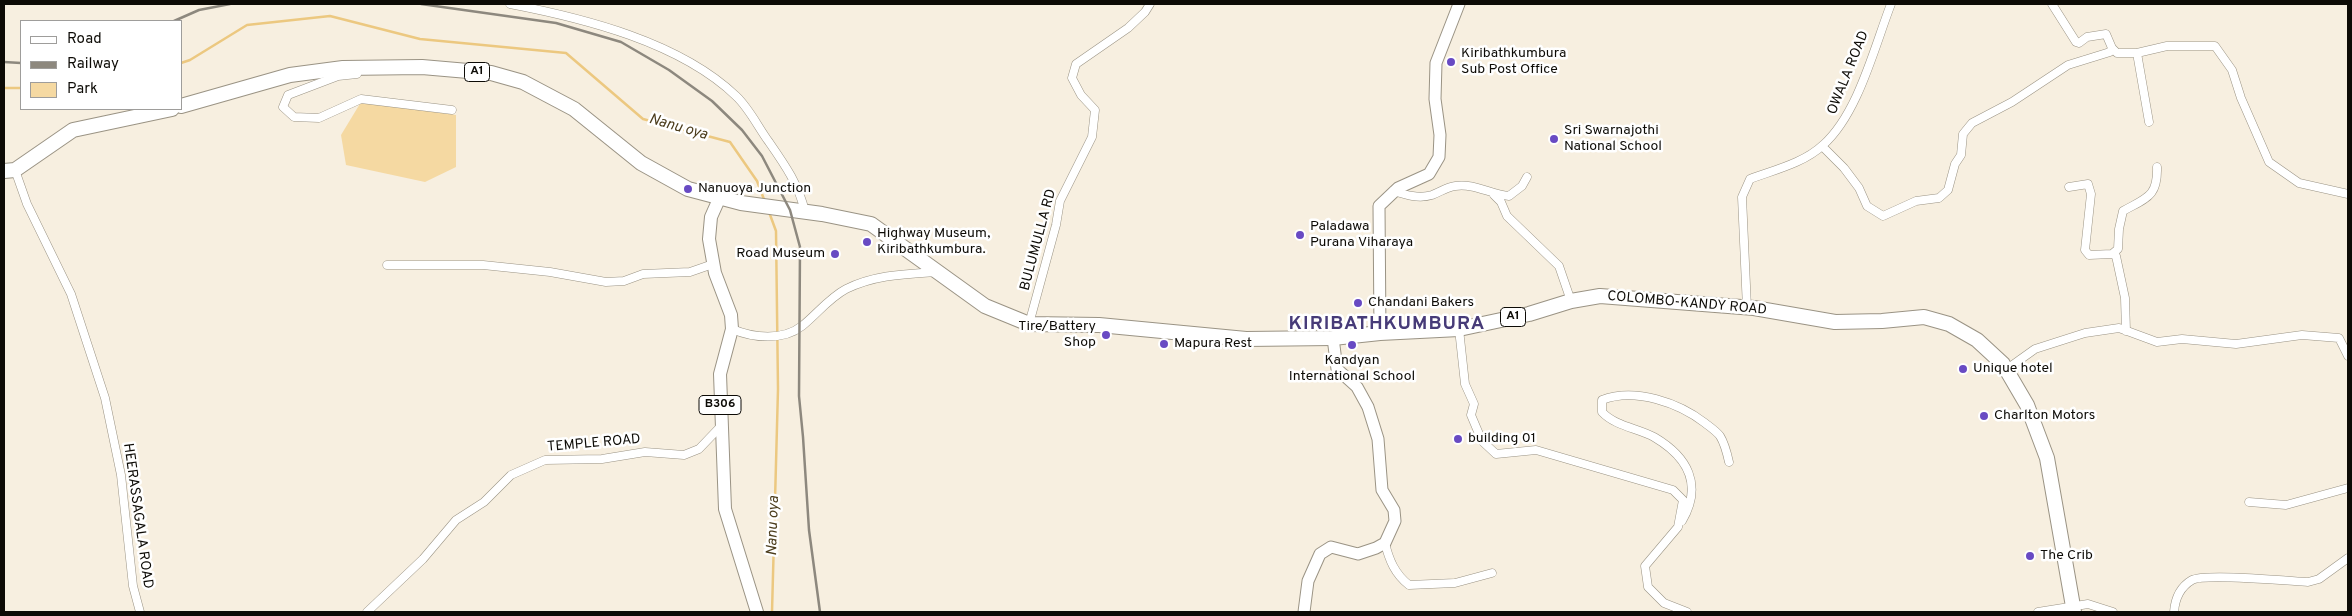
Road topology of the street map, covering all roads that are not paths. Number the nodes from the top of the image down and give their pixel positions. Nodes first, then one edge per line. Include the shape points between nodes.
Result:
1 (510, 4) edge
2 (1150, 4) edge
3 (1459, 4) edge
4 (1890, 4) edge
5 (2052, 4) edge
6 (2112, 48) junction
7 (2137, 53) junction
8 (401, 68) junction
9 (182, 106) edge
10 (167, 110) edge
11 (452, 110) dead end
12 (2149, 122) dead end
13 (1822, 146) junction
14 (2157, 167) dead end
15 (10, 171) edge
16 (1527, 177) dead end
17 (2069, 187) dead end
18 (1400, 188) junction
19 (2348, 194) edge
20 (1494, 195) junction
21 (719, 199) junction
22 (805, 212) junction
23 (2112, 254) junction
24 (713, 264) junction
25 (387, 265) dead end
26 (935, 272) junction
27 (1571, 301) junction
28 (1747, 308) junction
29 (1030, 324) junction
30 (732, 329) junction
31 (1459, 329) junction
32 (2126, 331) junction
33 (1380, 333) junction
34 (1333, 338) junction
35 (2348, 356) edge
36 (2007, 370) junction
37 (721, 426) junction
38 (1729, 462) dead end
39 (2348, 488) edge
40 (2249, 502) dead end
41 (1678, 527) junction
42 (1385, 543) junction
43 (2348, 558) edge
44 (1492, 573) dead end
45 (2073, 609) edge
46 (140, 612) edge
47 (367, 612) edge
48 (757, 612) edge
49 (1304, 612) edge
50 (1687, 612) edge
51 (2038, 612) edge
52 (2113, 612) edge
53 (2174, 612) edge

1 - 22 street via 574,16 620,32 705,72 736,96 791,174
2 - 29 street, BULUMULLA RD via 1128,28 1076,64 1072,78 1081,95 1095,110 1092,136 1060,201
3 - 18 main road via 1436,63 1439,156 1429,174
4 - 13 street, OWALA ROAD via 1845,121
5 - 6 street via 2076,42 2106,34
6 - 7 street via 2117,53
6 - 13 street via 2110,52 2068,65 2012,102 1972,123 1963,134 1961,155 1948,190 1939,198 1916,201 1884,216 1867,206 1844,168
7 - 12 street
7 - 19 street via 2167,46 2215,46 2232,70 2269,162 2299,183
8 - 9 highway, COLOMBO-KANDY ROAD / A1 via 343,68 290,75
8 - 11 street via 338,76 288,95 283,107 294,117 319,118 361,99
8 - 21 highway, COLOMBO-KANDY ROAD / A1 via 491,73 523,82 574,109 641,163 688,190
10 - 15 highway via 73,130
13 - 28 street, OWALA ROAD via 1795,162 1750,179 1742,197
14 - 23 street via 2158,182 2154,191 2123,211 2118,249
15 - 46 street, HEERASSAGALA ROAD via 71,294 106,398 121,475 133,586
16 - 20 street via 1522,186 1509,196
17 - 23 street via 2088,184 2091,194 2085,250 2089,255
18 - 20 street via 1411,197 1430,196 1454,186 1476,187
18 - 33 main road via 1379,206
20 - 27 street via 1507,216 1559,266
21 - 22 highway, COLOMBO-KANDY ROAD / A1
21 - 24 main road, B306 via 709,224
22 - 26 highway, COLOMBO-KANDY ROAD / A1 via 871,224
23 - 32 street via 2116,256 2125,298
24 - 25 street via 690,272 643,274 624,282 483,265
24 - 30 main road, B306 via 731,316
26 - 29 highway, COLOMBO-KANDY ROAD / A1 via 985,306
26 - 30 street via 885,275 845,289 800,327 782,335 747,335
27 - 28 highway, COLOMBO-KANDY ROAD / A1 via 1600,296
27 - 31 highway, COLOMBO-KANDY ROAD / A1
28 - 36 highway, COLOMBO-KANDY ROAD / A1 via 1835,322 1924,317 1949,324 1977,340
29 - 34 highway, COLOMBO-KANDY ROAD / A1 via 1099,325 1246,339
30 - 37 main road, B306 via 720,374
31 - 33 highway, COLOMBO-KANDY ROAD / A1
31 - 41 street via 1465,384 1474,404 1471,415 1482,441 1496,454 1536,450 1673,490 1683,500
32 - 35 street via 2156,342 2182,340 2236,344 2302,335 2339,338
32 - 36 street via 2119,328 2085,333 2035,349
33 - 34 highway, COLOMBO-KANDY ROAD / A1
34 - 42 main road via 1337,369 1357,387 1368,407 1378,439 1382,490 1394,510 1395,521
36 - 45 highway, COLOMBO-KANDY ROAD / A1 via 2027,405 2047,458
37 - 47 street, TEMPLE ROAD via 699,449 684,455 645,452 602,459 545,460 511,475 484,502 456,520 423,559
37 - 48 main road, B306 via 725,509
38 - 41 street via 1719,434 1689,411 1655,398 1612,396 1602,400 1602,412 1608,418 1654,437 1672,450 1688,469 1693,491
39 - 40 street via 2286,505
41 - 50 street via 1645,566 1648,587 1664,603
42 - 44 street via 1399,578 1409,585 1455,583
42 - 49 main road via 1358,554 1331,547 1320,554 1308,581
43 - 53 street via 2319,579 2308,582 2194,579 2181,588
45 - 51 street
45 - 52 street via 2088,604

